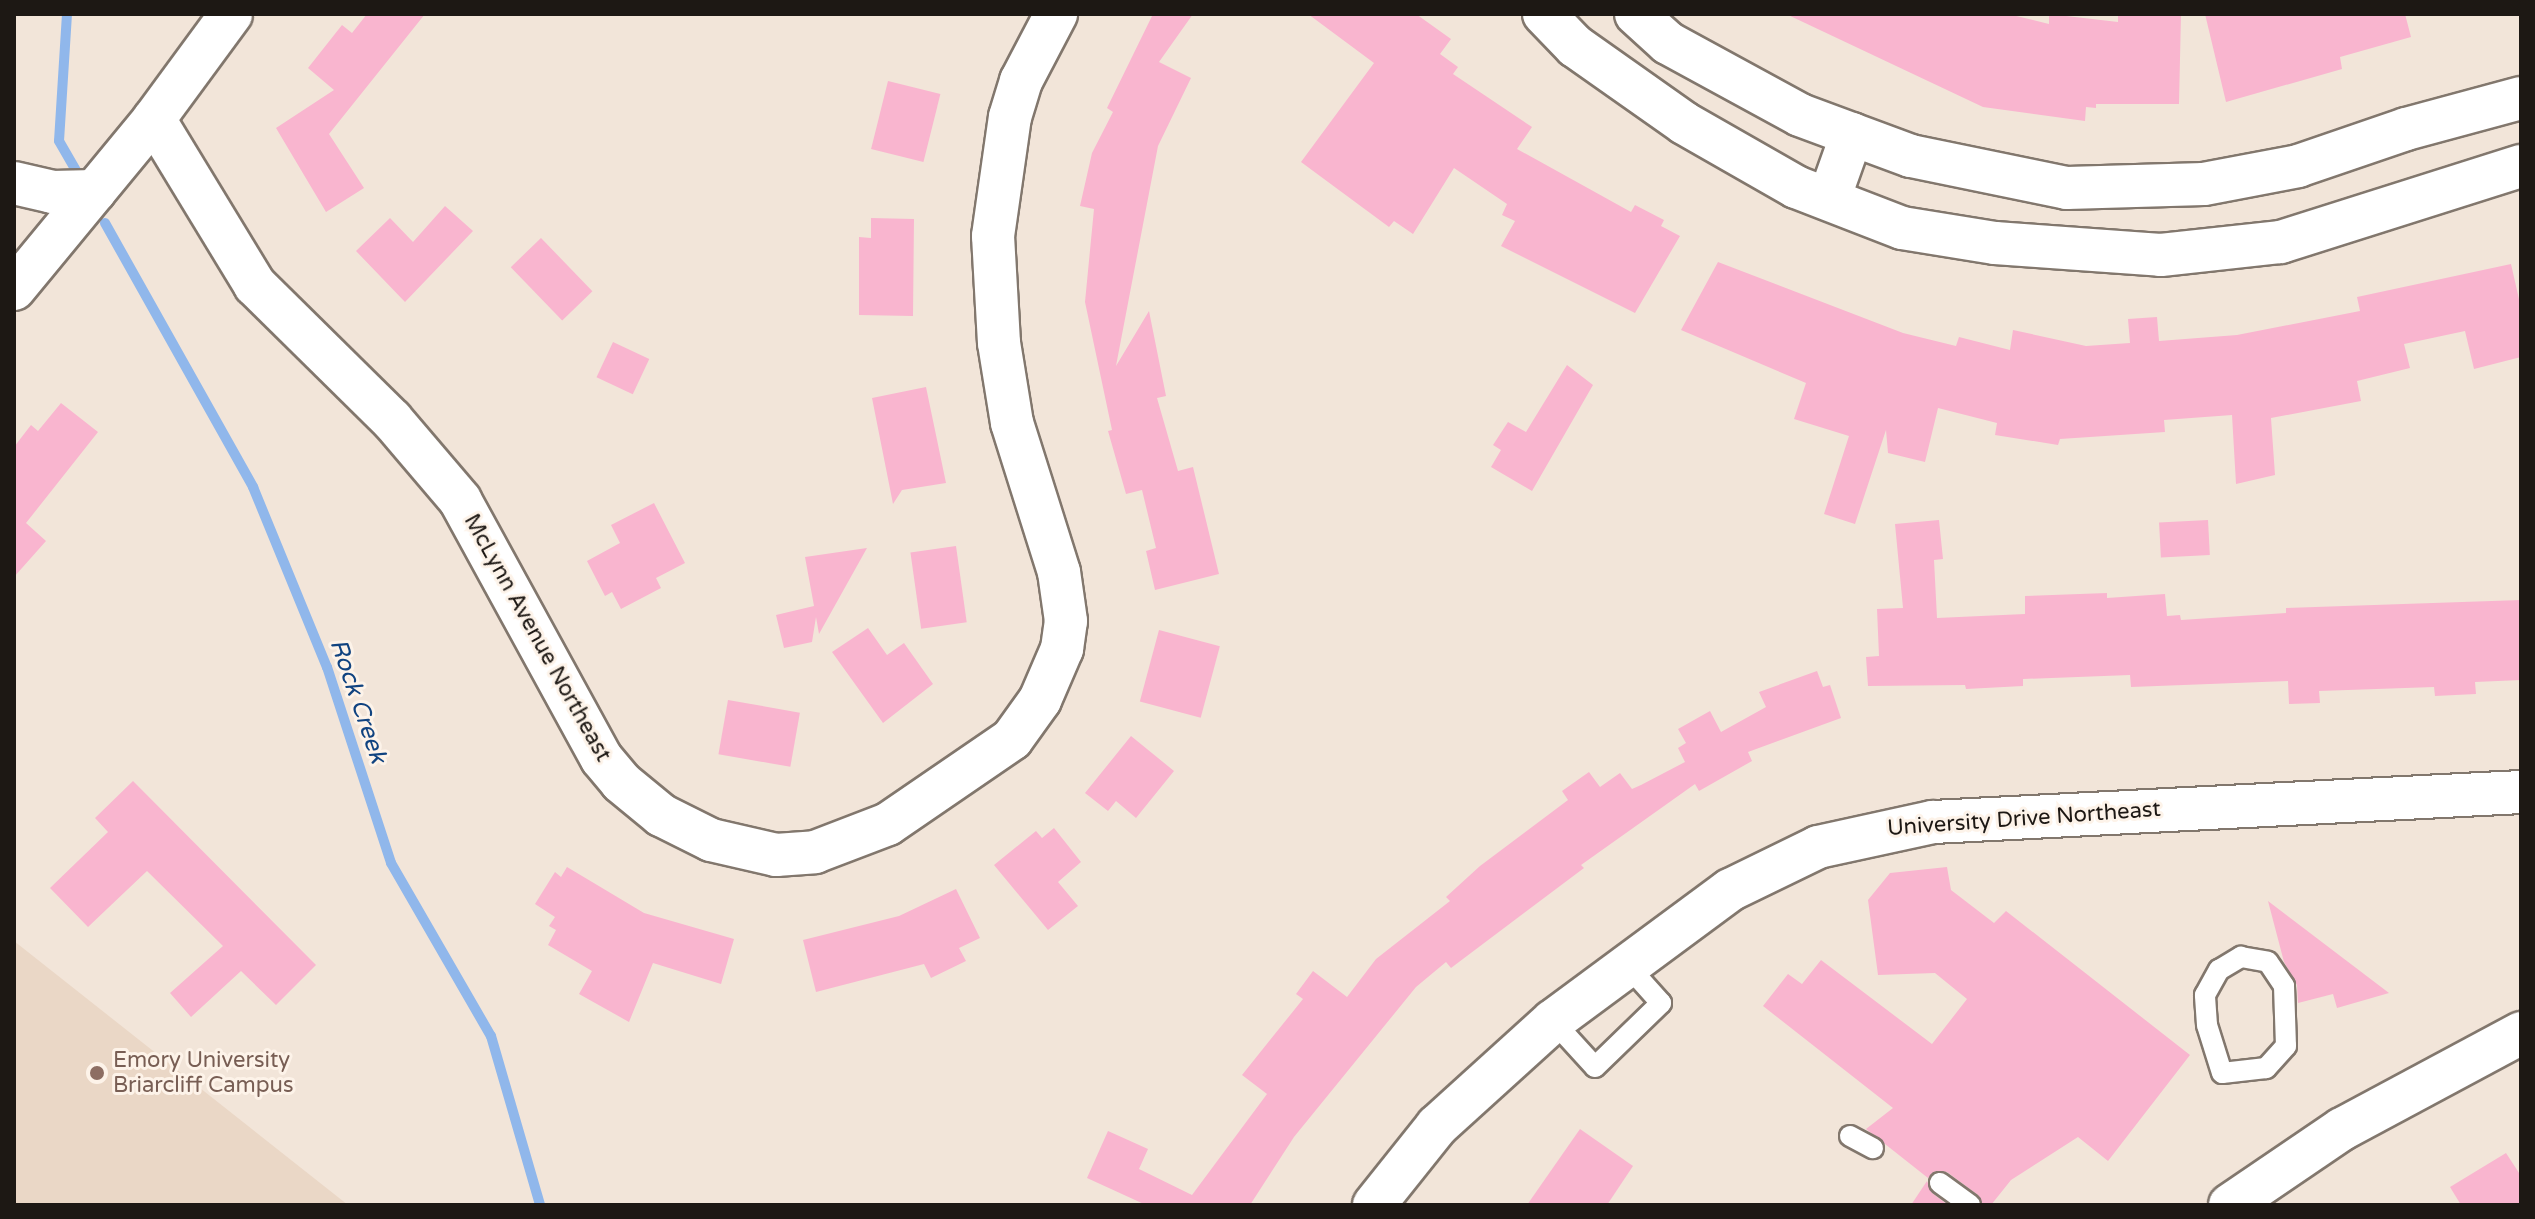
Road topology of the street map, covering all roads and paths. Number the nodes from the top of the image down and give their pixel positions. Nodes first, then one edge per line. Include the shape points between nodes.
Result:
1 (231, 14) edge
2 (1056, 14) edge
3 (1544, 14) edge
4 (1636, 14) edge
5 (2521, 98) edge
6 (154, 119) junction
7 (1852, 134) junction
8 (2298, 166) junction
9 (2521, 166) edge
10 (14, 183) edge
11 (95, 191) junction
12 (1829, 199) junction
13 (2314, 231) junction
14 (14, 289) edge
15 (2521, 792) edge
16 (1626, 964) junction
17 (2284, 986) joint
18 (1553, 1021) junction
19 (2521, 1033) edge
20 (1850, 1136) dead end
21 (1873, 1148) dead end
22 (1940, 1183) dead end
23 (1374, 1205) edge
24 (1970, 1205) edge
25 (2230, 1205) edge

1 - 6 street
2 - 6 street, McLynn Avenue Northeast via 1021,81 1010,117 993,236 997,316 1012,423 1059,572 1066,621 1062,649 1040,700 1002,747 888,824 815,852 776,855 711,840 661,815 621,782 602,759 460,500 392,420 255,285
3 - 12 street via 1575,46 1684,123 1796,187
4 - 7 street via 1668,43 1800,115
5 - 8 street
6 - 11 street
7 - 8 street via 1911,156 2067,188 2204,184
7 - 12 street
8 - 13 street
9 - 13 street
10 - 11 street via 52,192
11 - 14 street
12 - 13 street via 1902,228 1995,243 2161,255 2281,242
15 - 16 street, University Drive Northeast via 2233,804 1893,827 1853,835 1775,865 1730,890
16 - 18 street, University Drive Northeast
16 - 18 lane via 1661,1003 1595,1067
17 - 17 lane via 2268,962 2241,957 2219,970 2205,995 2207,1025 2222,1073 2266,1068 2286,1046
18 - 23 street, University Drive Northeast via 1437,1126
19 - 25 street via 2342,1129
20 - 21 lane
22 - 24 lane

